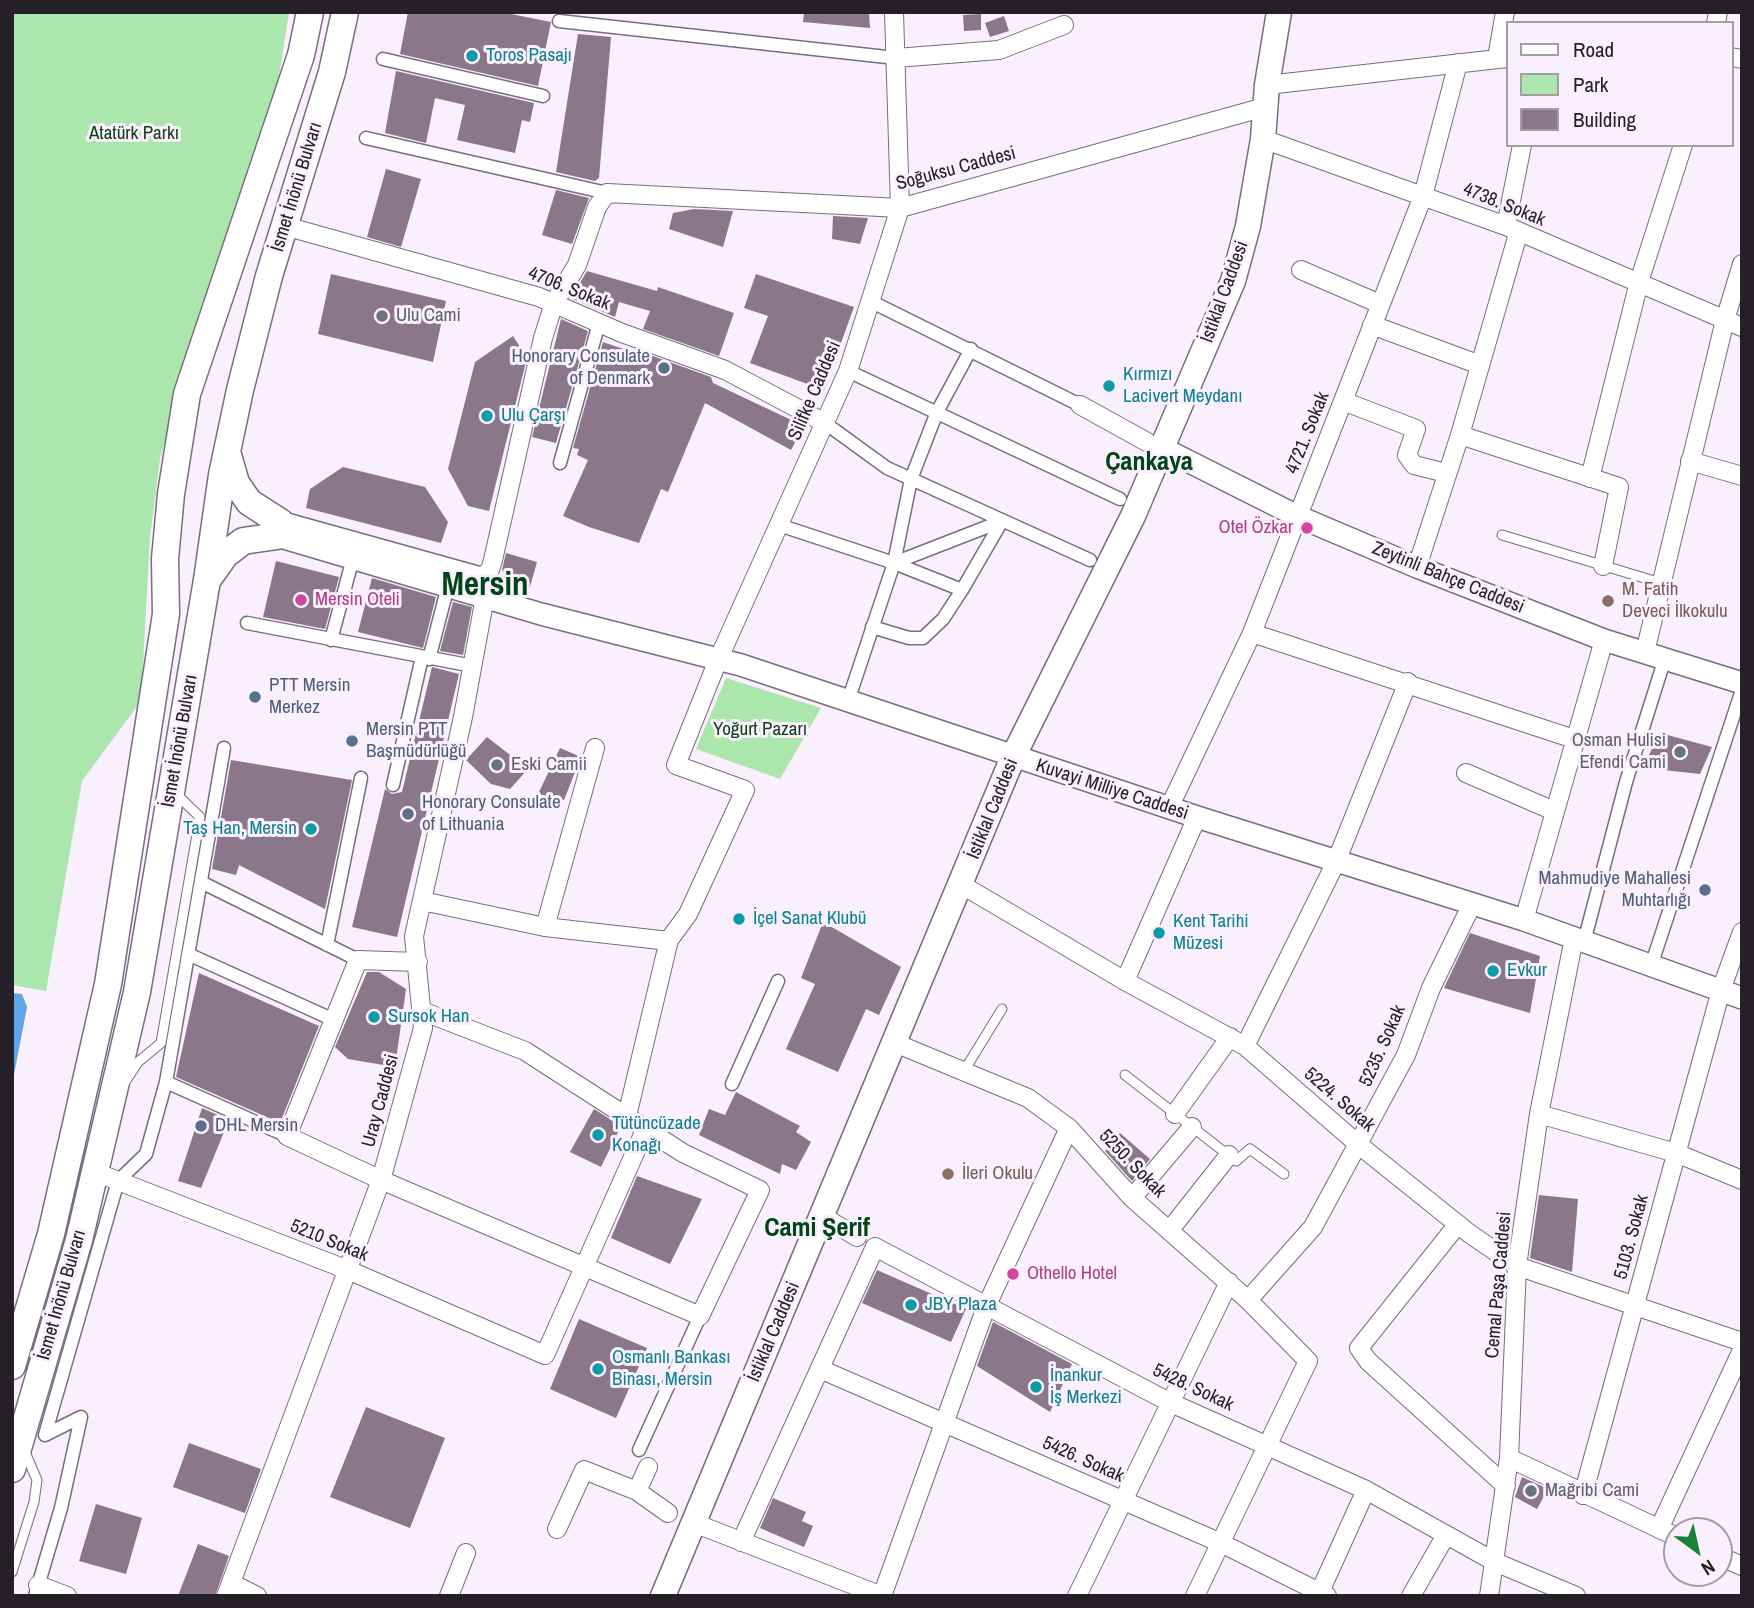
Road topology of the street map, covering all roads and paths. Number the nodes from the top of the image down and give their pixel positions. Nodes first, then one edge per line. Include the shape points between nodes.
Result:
1 (310, 12) edge
2 (345, 12) edge
3 (894, 12) edge
4 (1279, 12) edge
5 (1505, 12) edge
6 (559, 21) dead end
7 (1064, 25) dead end
8 (896, 58) junction
9 (1502, 58) edge
10 (383, 59) dead end
11 (1458, 63) junction
12 (544, 96) dead end
13 (1266, 96) junction
14 (366, 138) dead end
15 (1263, 139) junction
16 (1522, 147) edge
17 (1683, 147) edge
18 (607, 193) junction
19 (1423, 196) junction
20 (900, 208) junction
21 (285, 226) junction
22 (1512, 230) junction
23 (1742, 264) edge
24 (1301, 270) dead end
25 (1639, 282) junction
26 (870, 301) junction
27 (554, 303) junction
28 (1380, 304) junction
29 (1725, 320) junction
30 (599, 323) junction
31 (1372, 325) junction
32 (1742, 327) edge
33 (971, 349) junction
34 (1480, 365) junction
35 (848, 371) junction
36 (1343, 401) junction
37 (1080, 405) joint
38 (937, 412) junction
39 (825, 423) junction
40 (1460, 435) junction
41 (1155, 446) junction
42 (227, 451) junction
43 (1690, 461) junction
44 (560, 463) dead end
45 (1446, 473) junction
46 (1742, 476) edge
47 (1590, 478) junction
48 (911, 479) junction
49 (1120, 499) dead end
50 (1297, 516) junction
51 (1002, 521) junction
52 (779, 525) junction
53 (279, 529) junction
54 (1502, 535) dead end
55 (352, 558) junction
56 (1090, 560) dead end
57 (894, 564) junction
58 (1603, 565) junction
59 (1418, 567) junction
60 (207, 580) junction
61 (1661, 583) junction
62 (448, 586) junction
63 (483, 588) junction
64 (962, 590) junction
65 (247, 622) dead end
66 (873, 626) junction
67 (1252, 633) junction
68 (331, 640) junction
69 (1604, 640) junction
70 (1655, 655) junction
71 (425, 658) junction
72 (718, 660) junction
73 (473, 666) junction
74 (1408, 682) junction
75 (1742, 683) edge
76 (1742, 690) edge
77 (848, 701) junction
78 (1574, 739) junction
79 (224, 748) dead end
80 (595, 748) dead end
81 (1013, 757) junction
82 (1466, 773) dead end
83 (360, 778) dead end
84 (393, 785) dead end
85 (172, 790) junction
86 (1169, 808) junction
87 (1555, 811) junction
88 (1197, 817) junction
89 (1336, 862) junction
90 (201, 882) junction
91 (962, 885) junction
92 (422, 901) junction
93 (1472, 904) junction
94 (1524, 920) junction
95 (545, 927) junction
96 (1742, 932) edge
97 (1579, 940) junction
98 (669, 942) junction
99 (327, 945) junction
100 (188, 954) junction
101 (358, 960) junction
102 (418, 962) junction
103 (1651, 966) junction
104 (778, 981) dead end
105 (1125, 981) junction
106 (1721, 990) junction
107 (1742, 998) edge
108 (1002, 1009) dead end
109 (422, 1011) junction
110 (334, 1020) junction
111 (1237, 1042) junction
112 (895, 1043) junction
113 (964, 1071) junction
114 (1125, 1075) dead end
115 (166, 1082) junction
116 (733, 1084) dead end
117 (111, 1104) junction
118 (1175, 1114) junction
119 (1539, 1114) junction
120 (627, 1116) junction
121 (1192, 1127) junction
122 (646, 1128) junction
123 (1069, 1128) junction
124 (287, 1136) junction
125 (1359, 1144) junction
126 (1676, 1153) junction
127 (1228, 1155) junction
128 (1284, 1174) dead end
129 (106, 1177) junction
130 (381, 1180) junction
131 (1742, 1180) edge
132 (1132, 1198) junction
133 (822, 1216) junction
134 (1458, 1224) junction
135 (1169, 1231) junction
136 (857, 1237) dead end
137 (584, 1266) junction
138 (1517, 1266) junction
139 (348, 1270) junction
140 (1229, 1283) junction
141 (1248, 1300) junction
142 (1634, 1306) junction
143 (986, 1307) junction
144 (700, 1316) junction
145 (1742, 1342) edge
146 (1742, 1350) edge
147 (12, 1366) edge
148 (820, 1369) junction
149 (1169, 1402) junction
150 (943, 1423) junction
151 (20, 1441) junction
152 (1267, 1446) junction
153 (639, 1450) dead end
154 (1509, 1458) junction
155 (648, 1467) dead end
156 (12, 1469) edge
157 (1506, 1486) junction
158 (1366, 1490) junction
159 (637, 1491) junction
160 (1583, 1495) junction
161 (1121, 1500) junction
162 (668, 1513) dead end
163 (694, 1523) junction
164 (557, 1528) dead end
165 (1659, 1529) junction
166 (1663, 1531) edge
167 (1446, 1535) junction
168 (741, 1542) junction
169 (1221, 1543) junction
170 (466, 1553) dead end
171 (1495, 1562) junction
172 (12, 1572) edge
173 (229, 1589) edge
174 (36, 1590) edge
175 (1196, 1595) edge
176 (1322, 1595) edge
177 (67, 1596) edge
178 (257, 1596) edge
179 (449, 1596) edge
180 (663, 1596) edge
181 (882, 1596) edge
182 (1077, 1596) edge
183 (1410, 1596) edge
184 (1489, 1596) edge
185 (1576, 1596) edge

1 - 147 main road, İsmet İnönü Bulvarı via 301,55 187,394 171,494 166,614 108,984 51,1234
2 - 21 main road, İsmet İnönü Bulvarı via 332,72
3 - 8 street, Silifke Caddesi
4 - 13 main road, İstiklal Caddesi
5 - 9 street
6 - 8 street
7 - 8 street via 999,50
8 - 20 street, Silifke Caddesi
9 - 11 street, Soğuksu Caddesi
10 - 12 street
11 - 13 street, Soğuksu Caddesi
11 - 19 street, 4721. Sokak
13 - 15 main road, İstiklal Caddesi
13 - 20 street, Soğuksu Caddesi
14 - 18 street
15 - 19 street, 4738. Sokak
15 - 41 main road, İstiklal Caddesi via 1233,281
16 - 22 street
17 - 25 street
18 - 20 street, Soğuksu Caddesi
18 - 27 street, Uray Caddesi via 597,207 577,265
19 - 22 street, 4738. Sokak
19 - 28 street, 4721. Sokak
20 - 26 street, Silifke Caddesi
21 - 27 street, 4706. Sokak
21 - 42 main road, İsmet İnönü Bulvarı
22 - 25 street, 4738. Sokak
22 - 34 street
23 - 29 street
24 - 28 street
25 - 29 street, 4738. Sokak
25 - 47 street
26 - 33 street
26 - 35 street, Silifke Caddesi
27 - 30 street, 4706. Sokak
27 - 63 street, Uray Caddesi
28 - 31 street, 4721. Sokak
29 - 32 street, 4738. Sokak
29 - 43 street
30 - 39 street, 4706. Sokak via 725,370
30 - 44 street
31 - 34 street
31 - 36 street, 4721. Sokak
33 - 37 street
33 - 38 street
34 - 40 street
35 - 38 street
35 - 39 street, Silifke Caddesi
36 - 45 street via 1416,429 1407,455 1414,465
36 - 50 street, 4721. Sokak
37 - 41 street
38 - 48 street
38 - 49 street
39 - 48 street via 887,468
39 - 52 street, Silifke Caddesi
40 - 45 street
40 - 47 street
41 - 50 street, Zeytinli Bahçe Caddesi
41 - 81 main road, İstiklal Caddesi
42 - 53 main road via 236,483
42 - 60 main road, İsmet İnönü Bulvarı
43 - 46 street
43 - 61 street
45 - 59 street
47 - 58 street via 1619,487
48 - 51 street
48 - 57 street
50 - 59 street, Zeytinli Bahçe Caddesi
50 - 67 street, 4721. Sokak
51 - 56 street
51 - 57 street
51 - 64 street
52 - 57 street
52 - 72 street, Silifke Caddesi
53 - 55 street, Kuvayi Milliye Caddesi
53 - 60 main road via 243,541 225,555
53 - 63 street, Kuvayi Milliye Caddesi
54 - 58 lane
55 - 62 street, Kuvayi Milliye Caddesi
55 - 68 street
57 - 64 street
57 - 66 street
58 - 61 lane
59 - 69 street, Zeytinli Bahçe Caddesi
60 - 85 main road, İsmet İnönü Bulvarı
61 - 70 street
62 - 63 street, Kuvayi Milliye Caddesi
62 - 71 street
63 - 72 street, Kuvayi Milliye Caddesi
63 - 73 street, Uray Caddesi
64 - 66 street via 943,620 923,638
65 - 68 street
66 - 77 street
67 - 74 street
67 - 86 street, 4721. Sokak
68 - 71 street
69 - 70 street, Zeytinli Bahçe Caddesi
69 - 78 street
70 - 75 street, Zeytinli Bahçe Caddesi
70 - 97 street via 1626,782
71 - 73 street
71 - 84 street
72 - 77 street, Kuvayi Milliye Caddesi
72 - 98 street, Silifke Caddesi via 676,765 745,790 688,914
73 - 92 street, Uray Caddesi
74 - 78 street
74 - 89 street
76 - 103 street
77 - 81 street, Kuvayi Milliye Caddesi
78 - 87 street
79 - 90 street
80 - 95 street
81 - 86 street, Kuvayi Milliye Caddesi
81 - 91 main road, İstiklal Caddesi
82 - 87 street
83 - 99 street
85 - 117 main road, İsmet İnönü Bulvarı via 137,992
85 - 117 lane via 200,817 162,1043 138,1062
86 - 88 street, Kuvayi Milliye Caddesi
87 - 94 street
88 - 89 street, Kuvayi Milliye Caddesi
88 - 105 street
89 - 93 street, Kuvayi Milliye Caddesi
89 - 111 street
90 - 99 street
90 - 100 street
91 - 105 street, 5224. Sokak
91 - 112 main road, İstiklal Caddesi
92 - 95 street
92 - 102 street, Uray Caddesi via 414,936
93 - 94 street, Kuvayi Milliye Caddesi
93 - 125 street, 5235. Sokak via 1431,988 1406,1055
94 - 97 street, Kuvayi Milliye Caddesi
95 - 98 street
96 - 106 street, 5103. Sokak
97 - 103 street, Kuvayi Milliye Caddesi
97 - 119 street, Cemal Paşa Caddesi
98 - 120 street
99 - 101 street
100 - 110 street
100 - 115 street
101 - 102 street
101 - 110 street
102 - 109 street, Uray Caddesi
103 - 106 street, Kuvayi Milliye Caddesi
104 - 116 street
105 - 111 street, 5224. Sokak
106 - 107 street, Kuvayi Milliye Caddesi
106 - 126 street, 5103. Sokak
108 - 113 lane
109 - 120 street via 525,1051
109 - 130 street, Uray Caddesi via 423,1028
110 - 124 street
111 - 118 street
111 - 125 street, 5224. Sokak
112 - 113 street, 5250. Sokak
112 - 133 main road, İstiklal Caddesi
113 - 123 street, 5250. Sokak via 1028,1098
114 - 118 lane
115 - 124 street
115 - 129 street via 146,1154
117 - 129 main road, İsmet İnönü Bulvarı
118 - 121 lane
119 - 126 street
119 - 138 street, Cemal Paşa Caddesi
120 - 122 street
121 - 127 lane
121 - 132 street
122 - 137 street
122 - 144 street via 683,1153 760,1190
123 - 132 street, 5250. Sokak
123 - 143 street
124 - 130 street
125 - 134 street, 5224. Sokak
125 - 141 street, 5235. Sokak via 1313,1227
126 - 131 street
126 - 142 street, 5103. Sokak
127 - 128 lane via 1236,1161 1250,1149
127 - 135 street
129 - 139 street, 5210 Sokak
129 - 151 main road, İsmet İnönü Bulvarı via 79,1240
129 - 174 street via 45,1435 81,1417 61,1508
130 - 137 street
130 - 139 street, Uray Caddesi
132 - 135 street, 5250. Sokak
133 - 136 street
133 - 163 main road, İstiklal Caddesi
134 - 138 street, 5224. Sokak
134 - 157 street via 1359,1348
135 - 140 street, 5250. Sokak
137 - 139 street, 5210 Sokak via 545,1356
137 - 144 street
138 - 142 street, 5224. Sokak
138 - 154 street, Cemal Paşa Caddesi
139 - 173 street, Uray Caddesi
140 - 141 street, 5250. Sokak
140 - 149 street
141 - 152 street, 5250. Sokak via 1308,1361
142 - 145 street, 5224. Sokak
142 - 160 street, 5103. Sokak
143 - 148 street, 5428. Sokak via 875,1247
143 - 149 street, 5428. Sokak
143 - 150 street
144 - 153 street
146 - 165 street
148 - 150 street, 5426. Sokak
148 - 168 street
149 - 152 street, 5428. Sokak
149 - 161 street
150 - 161 street, 5426. Sokak
150 - 181 street
151 - 156 main road, İsmet İnönü Bulvarı
151 - 172 lane via 37,1480
152 - 158 street, 5428. Sokak
152 - 169 street
154 - 157 street, Cemal Paşa Caddesi
154 - 160 street
155 - 159 street
157 - 171 street, Cemal Paşa Caddesi
158 - 167 street, 5428. Sokak
158 - 176 street
159 - 162 street
159 - 164 street via 584,1470
160 - 165 street
161 - 169 street, 5426. Sokak
161 - 182 street
163 - 168 street
163 - 180 main road, İstiklal Caddesi
165 - 166 street
167 - 171 street, 5428. Sokak
167 - 183 street
168 - 181 street
169 - 175 street
169 - 176 street, 5426. Sokak
170 - 179 street
171 - 184 street, Cemal Paşa Caddesi
171 - 185 street, 5428. Sokak
173 - 178 street
174 - 177 street

